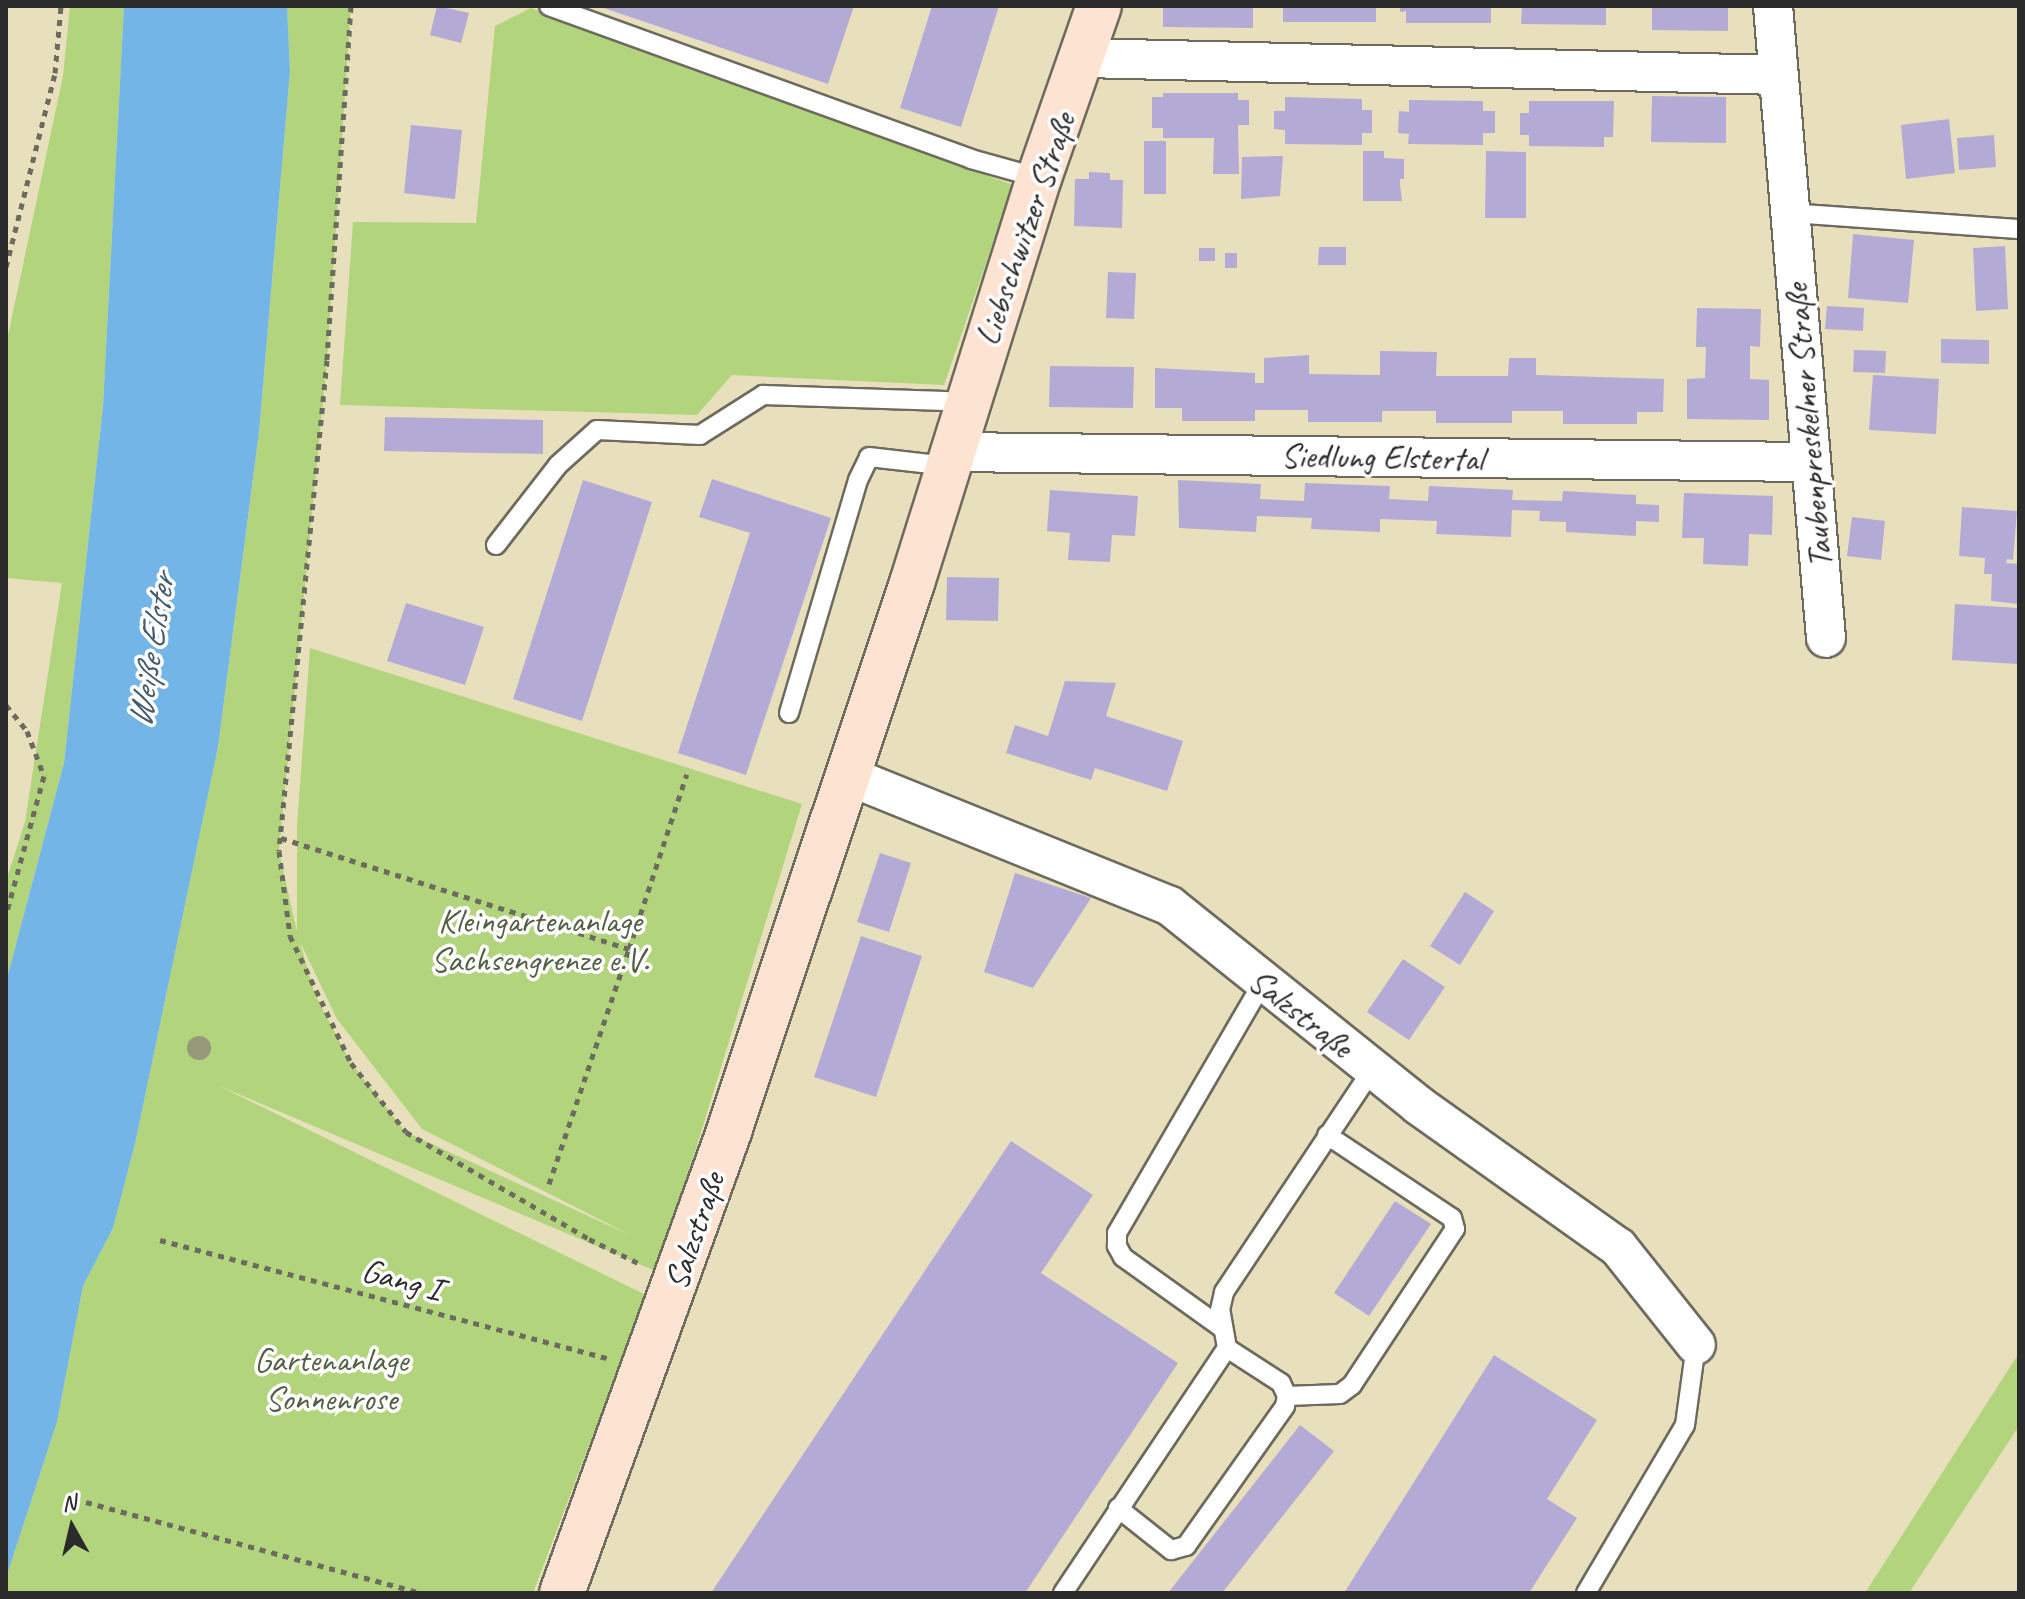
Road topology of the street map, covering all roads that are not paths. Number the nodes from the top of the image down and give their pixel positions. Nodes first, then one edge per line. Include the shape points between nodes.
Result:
1 (549, 6) edge
2 (1099, 6) edge
3 (1773, 6) edge
4 (1084, 58) junction
5 (1778, 75) junction
6 (1039, 178) junction
7 (1790, 213) junction
8 (2019, 229) edge
9 (966, 407) junction
10 (950, 459) junction
11 (1811, 462) junction
12 (496, 545) dead end
13 (1826, 638) dead end
14 (789, 713) dead end
15 (846, 775) junction
16 (1262, 984) junction
17 (1373, 1069) junction
18 (1327, 1135) junction
19 (1222, 1328) junction
20 (1696, 1345) joint
21 (1227, 1348) junction
22 (1287, 1396) junction
23 (1118, 1508) junction
24 (562, 1593) edge
25 (1063, 1593) edge
26 (1586, 1593) edge

1 - 6 lane via 971,159
2 - 4 main road, Liebschwitzer Straße
3 - 5 street, Taubenpreskelner Straße
4 - 5 street
4 - 6 main road, Liebschwitzer Straße
5 - 7 street, Taubenpreskelner Straße
6 - 9 main road, Liebschwitzer Straße
7 - 8 lane
7 - 11 street, Taubenpreskelner Straße
9 - 10 main road, Liebschwitzer Straße
9 - 12 lane via 945,401 763,395 700,435 597,430 558,465
10 - 11 street, Siedlung Elstertal
10 - 14 lane via 869,457
10 - 15 main road, Salzstraße
11 - 13 street, Taubenpreskelner Straße
15 - 16 street, Salzstraße via 1170,906
15 - 24 main road, Salzstraße via 684,1264
16 - 17 street, Salzstraße
16 - 19 lane via 1117,1233 1123,1257
17 - 18 lane
17 - 20 street, Salzstraße via 1618,1247
18 - 19 lane via 1224,1292
18 - 22 lane via 1452,1218 1455,1229 1352,1385 1340,1394
19 - 21 lane
20 - 26 lane via 1685,1425
21 - 22 lane via 1276,1378
21 - 23 lane
22 - 23 lane via 1186,1546 1171,1550
23 - 25 lane

